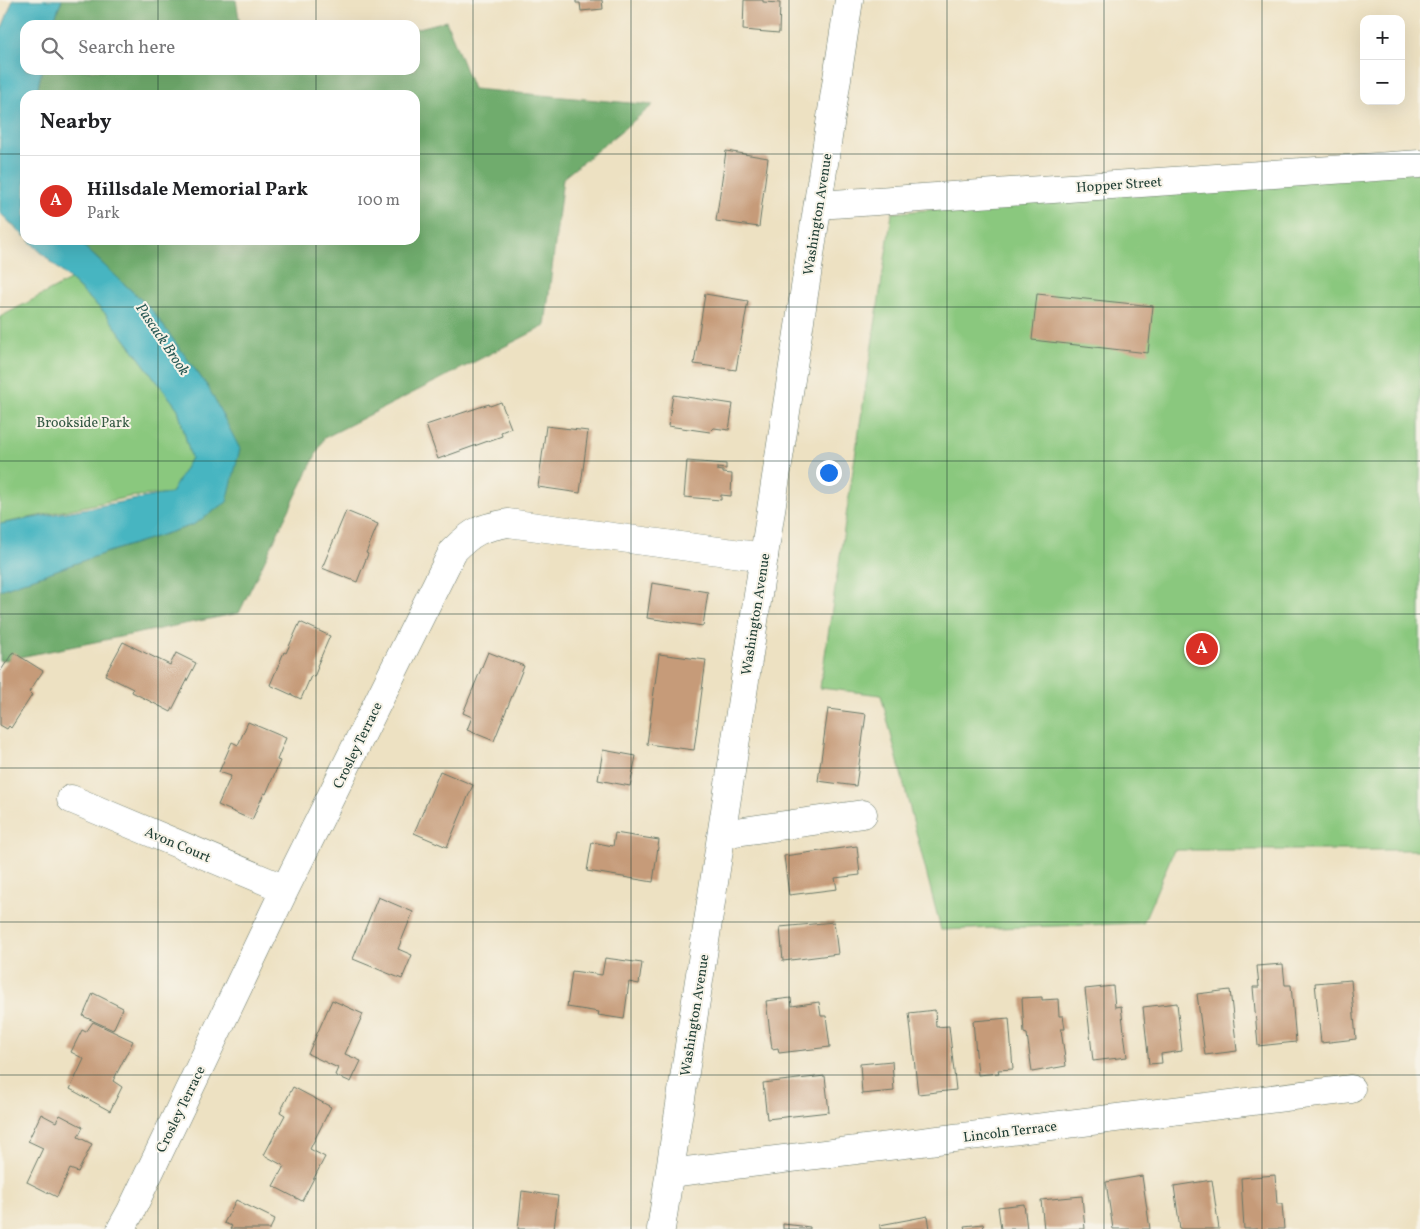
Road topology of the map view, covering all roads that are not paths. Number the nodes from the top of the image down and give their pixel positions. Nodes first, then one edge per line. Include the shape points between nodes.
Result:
1 (849, 0) edge
2 (1420, 164) edge
3 (818, 205) junction
4 (764, 557) junction
5 (71, 799) dead end
6 (863, 814) dead end
7 (722, 834) junction
8 (285, 889) junction
9 (1351, 1089) dead end
10 (670, 1173) junction
11 (121, 1229) edge
12 (661, 1229) edge

1 - 3 street, Washington Avenue
2 - 3 street, Hopper Street
3 - 4 street, Washington Avenue
4 - 7 street, Washington Avenue
4 - 8 street, Crosley Terrace via 508,522 486,527 468,536 453,551
5 - 8 street, Avon Court
6 - 7 street
7 - 10 street, Washington Avenue
8 - 11 street, Crosley Terrace
9 - 10 street, Lincoln Terrace
10 - 12 street, Washington Avenue

